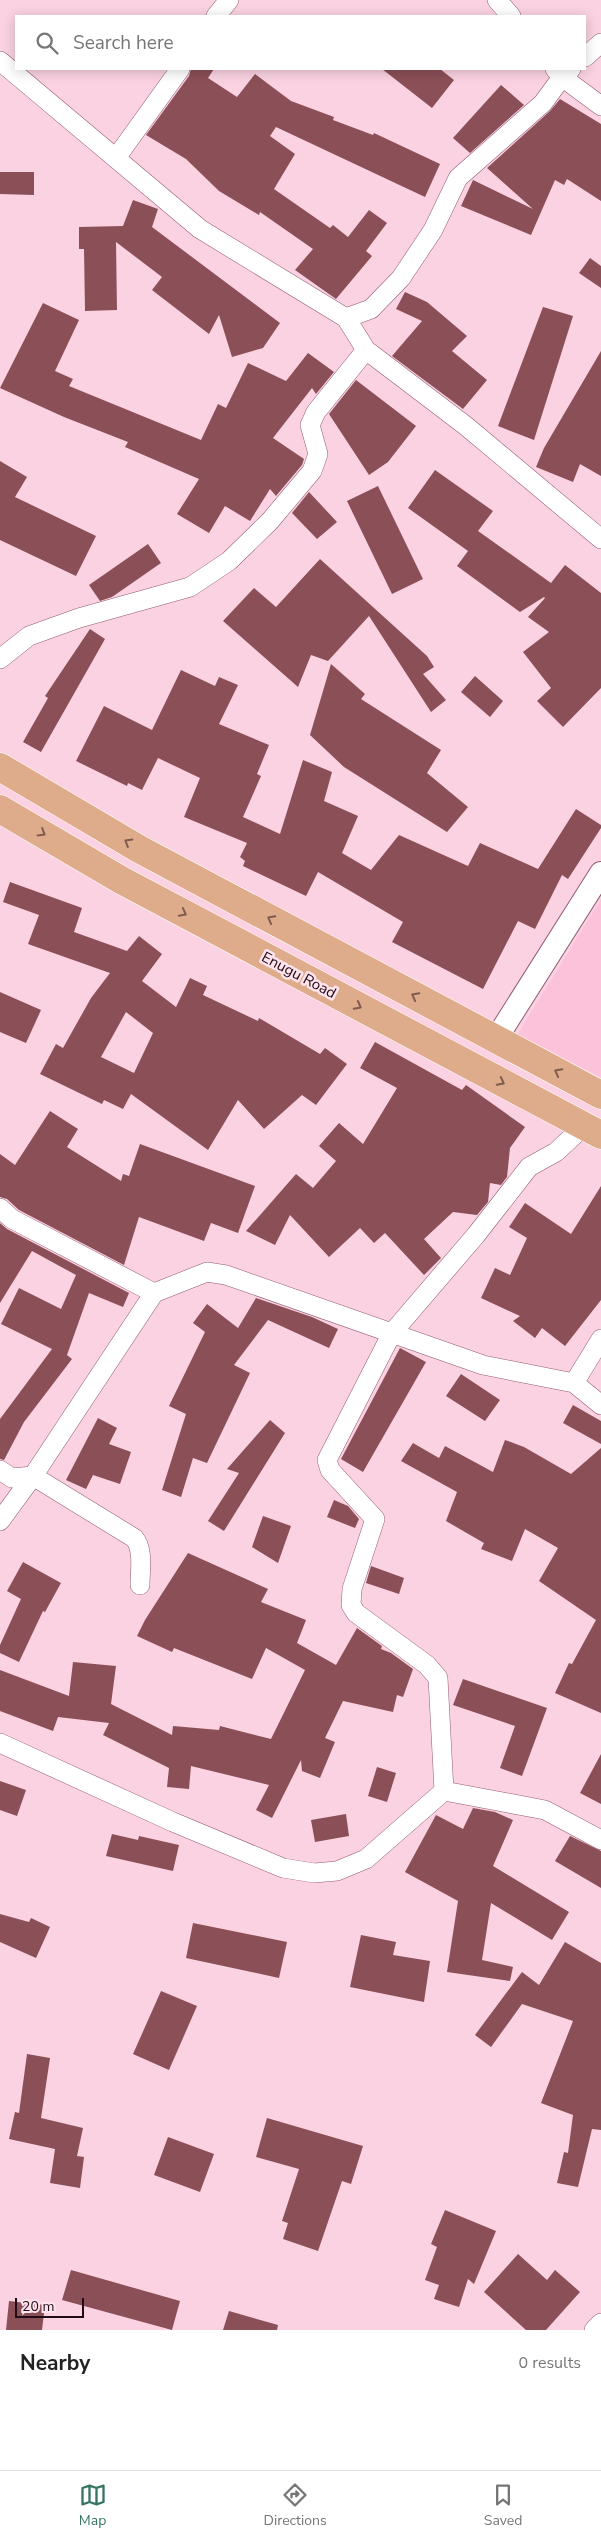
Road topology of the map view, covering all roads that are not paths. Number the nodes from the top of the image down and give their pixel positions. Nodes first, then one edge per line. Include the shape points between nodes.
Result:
1 (229, 0) edge
2 (497, 0) edge
3 (217, 15) edge
4 (510, 15) edge
5 (601, 43) edge
6 (586, 56) edge
7 (0, 61) edge
8 (179, 70) edge
9 (562, 71) edge
10 (601, 106) edge
11 (116, 158) junction
12 (346, 318) junction
13 (366, 350) junction
14 (601, 539) edge
15 (0, 659) edge
16 (0, 767) edge
17 (0, 808) edge
18 (601, 874) edge
19 (496, 1039) junction
20 (601, 1095) edge
21 (592, 1131) edge
22 (0, 1208) edge
23 (154, 1293) junction
24 (392, 1333) junction
25 (601, 1339) edge
26 (574, 1383) junction
27 (601, 1405) edge
28 (0, 1470) edge
29 (33, 1476) junction
30 (0, 1521) edge
31 (140, 1585) dead end
32 (0, 1743) edge
33 (444, 1791) junction
34 (601, 1840) edge
35 (601, 2323) edge
36 (594, 2330) edge

1 - 3 street
2 - 4 street
5 - 6 street
7 - 11 street
8 - 11 street
9 - 10 street
9 - 12 street via 543,103 458,178 433,230 401,278 371,309
11 - 12 street via 200,229
12 - 13 street
13 - 14 street via 466,426
13 - 15 street via 316,412 310,425 318,454 312,471 270,521 229,561 190,586 29,636
19 -> 16 main road via 139,849
17 -> 21 main road, Enugu Road via 121,880
18 - 19 street
20 -> 19 main road
21 - 24 street via 528,1167
22 - 23 street via 12,1219
23 - 24 street via 207,1272 226,1275
23 - 29 street
24 - 26 street via 484,1365
24 - 33 street via 327,1460 330,1470 375,1519 352,1590 351,1605 356,1613 427,1664 438,1678
25 - 26 street
26 - 27 street
28 - 29 street via 12,1478
29 - 30 street
29 - 31 street via 138,1542
32 - 33 street via 191,1830 283,1868 314,1874 337,1871 366,1859
33 - 34 street via 545,1810
35 - 36 street

